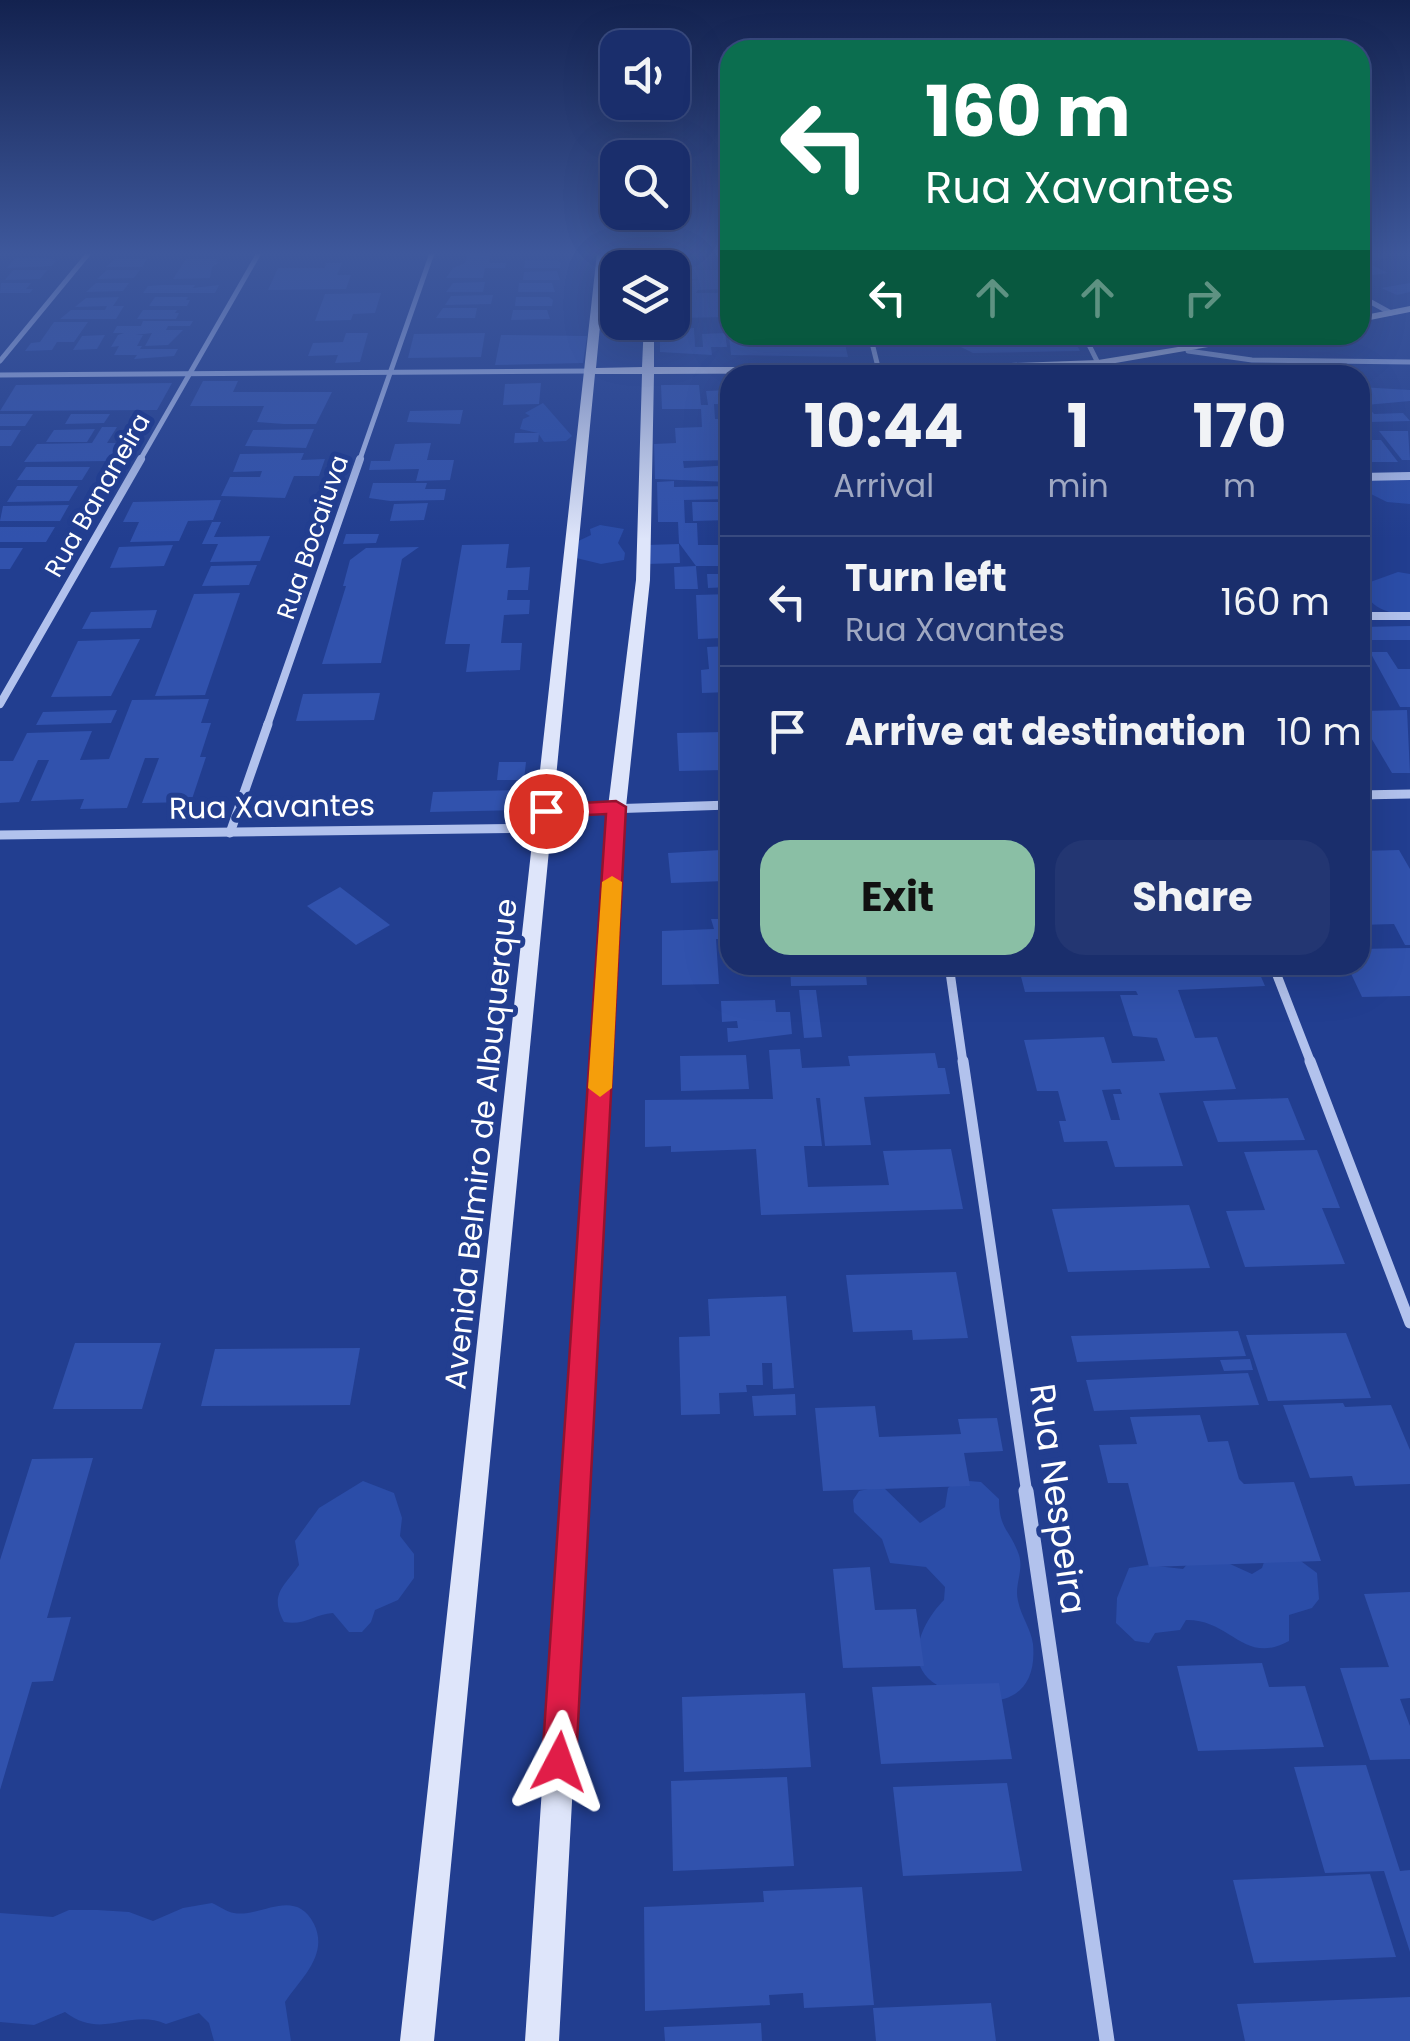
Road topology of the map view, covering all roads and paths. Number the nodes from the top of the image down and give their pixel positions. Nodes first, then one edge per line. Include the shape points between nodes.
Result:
1 (205, 348) edge
2 (398, 348) edge
3 (595, 348) edge
4 (648, 348) edge
5 (1203, 348) edge
6 (1188, 351) junction
7 (1410, 362) edge
8 (1120, 365) edge
9 (593, 371) junction
10 (648, 371) junction
11 (720, 371) edge
12 (390, 372) junction
13 (190, 374) junction
14 (0, 375) edge
15 (1410, 476) edge
16 (1370, 477) edge
17 (1370, 616) edge
18 (1410, 616) edge
19 (0, 704) edge
20 (1410, 794) edge
21 (1370, 795) edge
22 (720, 805) edge
23 (616, 807) junction
24 (545, 820) junction
25 (230, 834) junction
26 (0, 835) edge
27 (950, 975) edge
28 (1277, 975) edge
29 (1410, 1323) edge
30 (417, 2041) edge
31 (542, 2041) edge
32 (1107, 2041) edge

1 - 13 street, Rua Bananeira
2 - 12 street, Rua Bocaiuva
3 - 9 main road, Avenida Belmiro de Albuquerque
4 - 10 main road
5 - 6 main road
6 - 7 street via 1252,360
6 - 8 main road
9 - 10 main road
9 - 12 street
9 - 24 main road, Avenida Belmiro de Albuquerque
10 - 11 main road
10 - 23 main road via 643,580
12 - 13 street
12 - 25 street, Rua Bocaiuva
13 - 14 street
13 - 19 street, Rua Bananeira
15 - 16 street
17 - 18 street
20 - 21 street
22 - 23 street, Rua Xavantes
23 - 24 street, Rua Xavantes
23 - 31 main road
24 - 25 street, Rua Xavantes
24 - 30 main road, Avenida Belmiro de Albuquerque
25 - 26 street, Rua Xavantes
27 - 32 street, Rua Nespeira
28 - 29 street

